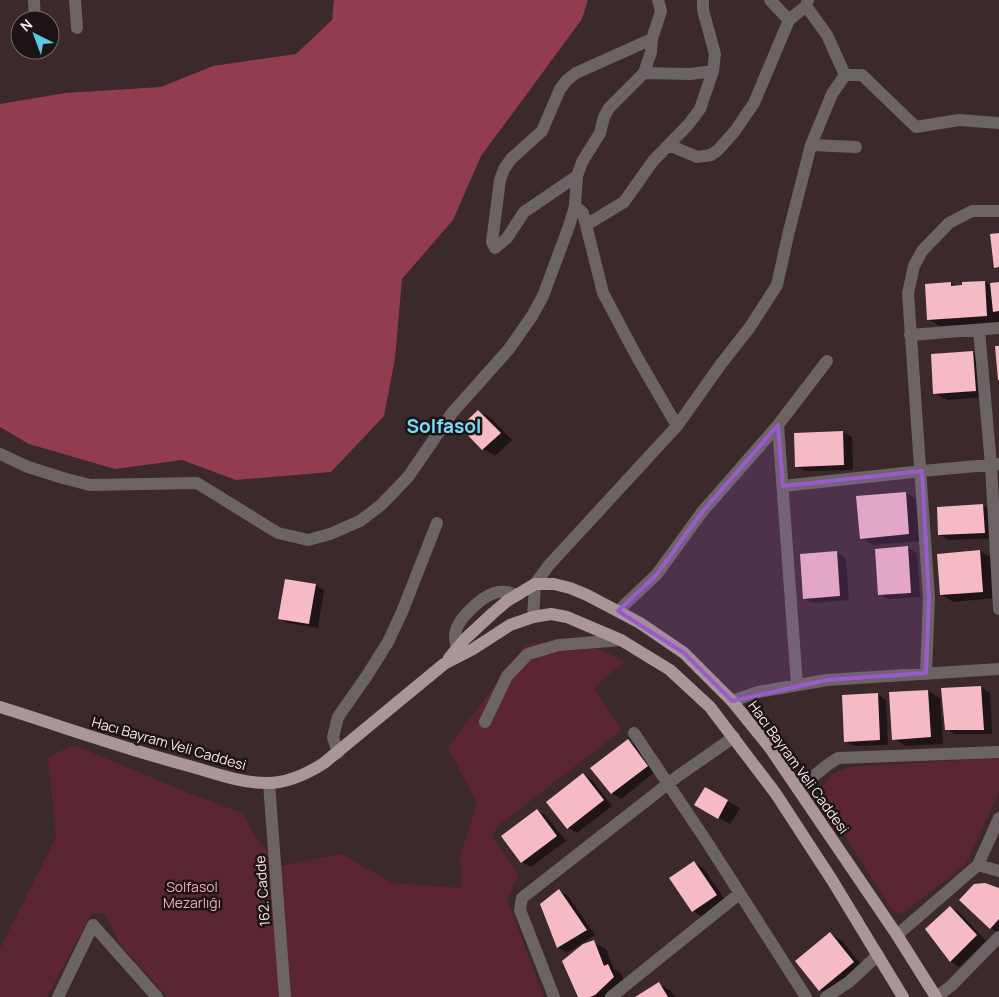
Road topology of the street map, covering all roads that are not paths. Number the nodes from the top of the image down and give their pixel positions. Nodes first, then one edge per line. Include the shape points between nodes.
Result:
1 (75, 0) edge
2 (658, 0) edge
3 (703, 0) edge
4 (770, 0) edge
5 (807, 3) edge
6 (789, 20) junction
7 (77, 28) dead end
8 (652, 39) junction
9 (713, 71) junction
10 (644, 73) junction
11 (845, 75) junction
12 (999, 123) edge
13 (669, 144) junction
14 (811, 145) junction
15 (856, 147) dead end
16 (577, 176) junction
17 (575, 206) junction
18 (999, 211) edge
19 (586, 225) junction
20 (999, 328) edge
21 (979, 330) junction
22 (910, 335) junction
23 (827, 361) dead end
24 (778, 425) junction
25 (677, 426) junction
26 (0, 454) edge
27 (995, 465) edge
28 (922, 471) junction
29 (783, 486) junction
30 (437, 524) dead end
31 (535, 584) junction
32 (999, 609) edge
33 (618, 612) junction
34 (533, 617) junction
35 (622, 640) junction
36 (444, 664) junction
37 (999, 669) edge
38 (926, 673) junction
39 (797, 685) junction
40 (732, 701) junction
41 (0, 707) edge
42 (485, 722) dead end
43 (634, 733) dead end
44 (734, 737) junction
45 (999, 752) edge
46 (338, 753) junction
47 (269, 783) junction
48 (666, 784) junction
49 (798, 789) junction
50 (999, 818) edge
51 (978, 865) junction
52 (999, 871) edge
53 (739, 894) junction
54 (897, 935) junction
55 (999, 937) edge
56 (878, 955) junction
57 (58, 997) edge
58 (157, 997) edge
59 (285, 997) edge
60 (554, 997) edge
61 (611, 997) edge
62 (806, 997) edge
63 (826, 997) edge
64 (903, 997) edge
65 (936, 997) edge

1 - 7 street
2 - 8 street via 661,11
3 - 9 street via 715,54
4 - 6 street
5 - 6 street
5 - 11 street via 827,35
6 - 13 street via 754,102 718,150 711,155 697,157
8 - 10 street
8 - 16 street via 576,73 564,85 542,131 511,159 500,180 492,242 495,248 507,238 524,212
9 - 10 street
9 - 13 street via 700,109
10 - 16 street via 609,108
11 - 12 street via 862,76 916,126 960,120
11 - 14 street via 832,94
13 - 19 street via 624,202
14 - 15 street
14 - 25 street via 777,285
16 - 17 street
17 - 19 street via 583,213
17 - 26 street via 543,296 509,349 452,413 408,477 381,505 360,521 330,534 308,540 278,533 197,483 90,485 28,467
18 - 22 street via 972,211 949,223 922,251 914,266 908,293
19 - 25 street via 604,293
20 - 21 street
21 - 22 street
21 - 27 street
22 - 28 street
23 - 24 street
24 - 29 street
24 - 33 street via 702,512 657,574
25 - 31 street
27 - 28 street
27 - 32 street
28 - 29 street
28 - 38 street via 929,598
29 - 39 street
30 - 46 street via 388,642 336,722 333,737
31 - 33 main road, Hacı Bayram Veli Caddesi via 570,588
31 - 34 street
31 - 36 main road via 493,613
33 - 40 main road, Hacı Bayram Veli Caddesi via 684,653
34 - 35 main road via 551,614 567,617
34 - 36 main road via 510,625
35 - 42 street via 559,645 528,654 507,676
35 - 44 main road via 670,670 710,706
36 - 46 main road, Hacı Bayram Veli Caddesi
37 - 38 street
38 - 39 street
39 - 40 street via 758,692
40 - 49 main road, Hacı Bayram Veli Caddesi
41 - 47 main road, Hacı Bayram Veli Caddesi via 175,762 240,780
43 - 48 street
44 - 48 street
44 - 56 main road via 776,794
45 - 49 street via 838,758
46 - 47 main road, Hacı Bayram Veli Caddesi via 307,773
47 - 59 street, 162. Cadde
48 - 53 street
48 - 60 street via 522,898 520,910
49 - 54 main road, Hacı Bayram Veli Caddesi
50 - 51 street
51 - 52 street
51 - 54 street
53 - 61 street
53 - 62 street
54 - 65 main road, Hacı Bayram Veli Caddesi
55 - 65 street
56 - 63 street via 849,982
56 - 64 main road
57 - 58 street via 93,925

